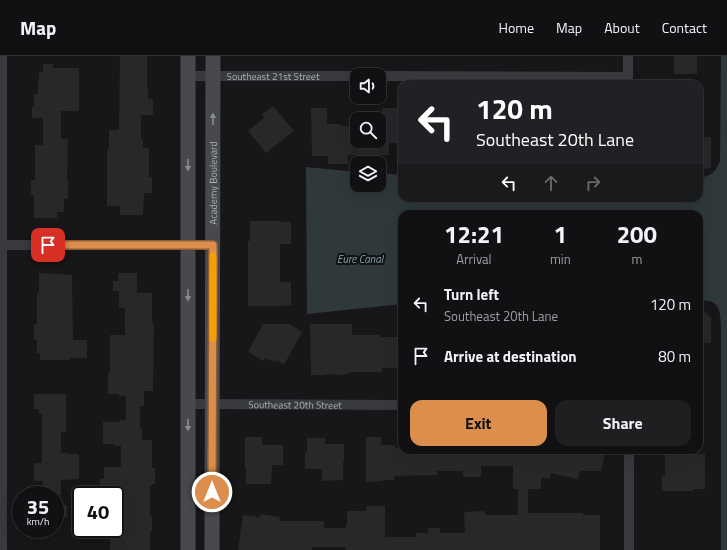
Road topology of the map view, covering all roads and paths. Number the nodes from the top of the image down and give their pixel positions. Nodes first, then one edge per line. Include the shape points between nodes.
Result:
1 (2, 56) edge
2 (188, 56) edge
3 (213, 56) edge
4 (628, 56) edge
5 (188, 76) junction
6 (213, 76) junction
7 (350, 76) edge
8 (386, 76) edge
9 (628, 80) edge
10 (1, 244) edge
11 (188, 245) junction
12 (213, 245) junction
13 (188, 404) junction
14 (213, 404) junction
15 (398, 405) edge
16 (629, 454) edge
17 (2, 550) edge
18 (188, 550) edge
19 (212, 550) edge
20 (629, 550) edge

1 - 10 street
2 - 5 street
3 - 6 street, Academy Boulevard
4 - 9 street
5 - 6 street, Southeast 21st Street
5 -> 11 street
6 - 7 street, Southeast 21st Street
12 -> 6 street, Academy Boulevard
8 - 9 street
10 - 11 street
10 - 17 street
11 - 12 street
11 -> 13 street
12 - 14 street, Academy Boulevard
13 - 14 street, Southeast 20th Street
13 -> 18 street
14 - 15 street, Southeast 20th Street
14 - 19 street, Academy Boulevard
16 - 20 street

